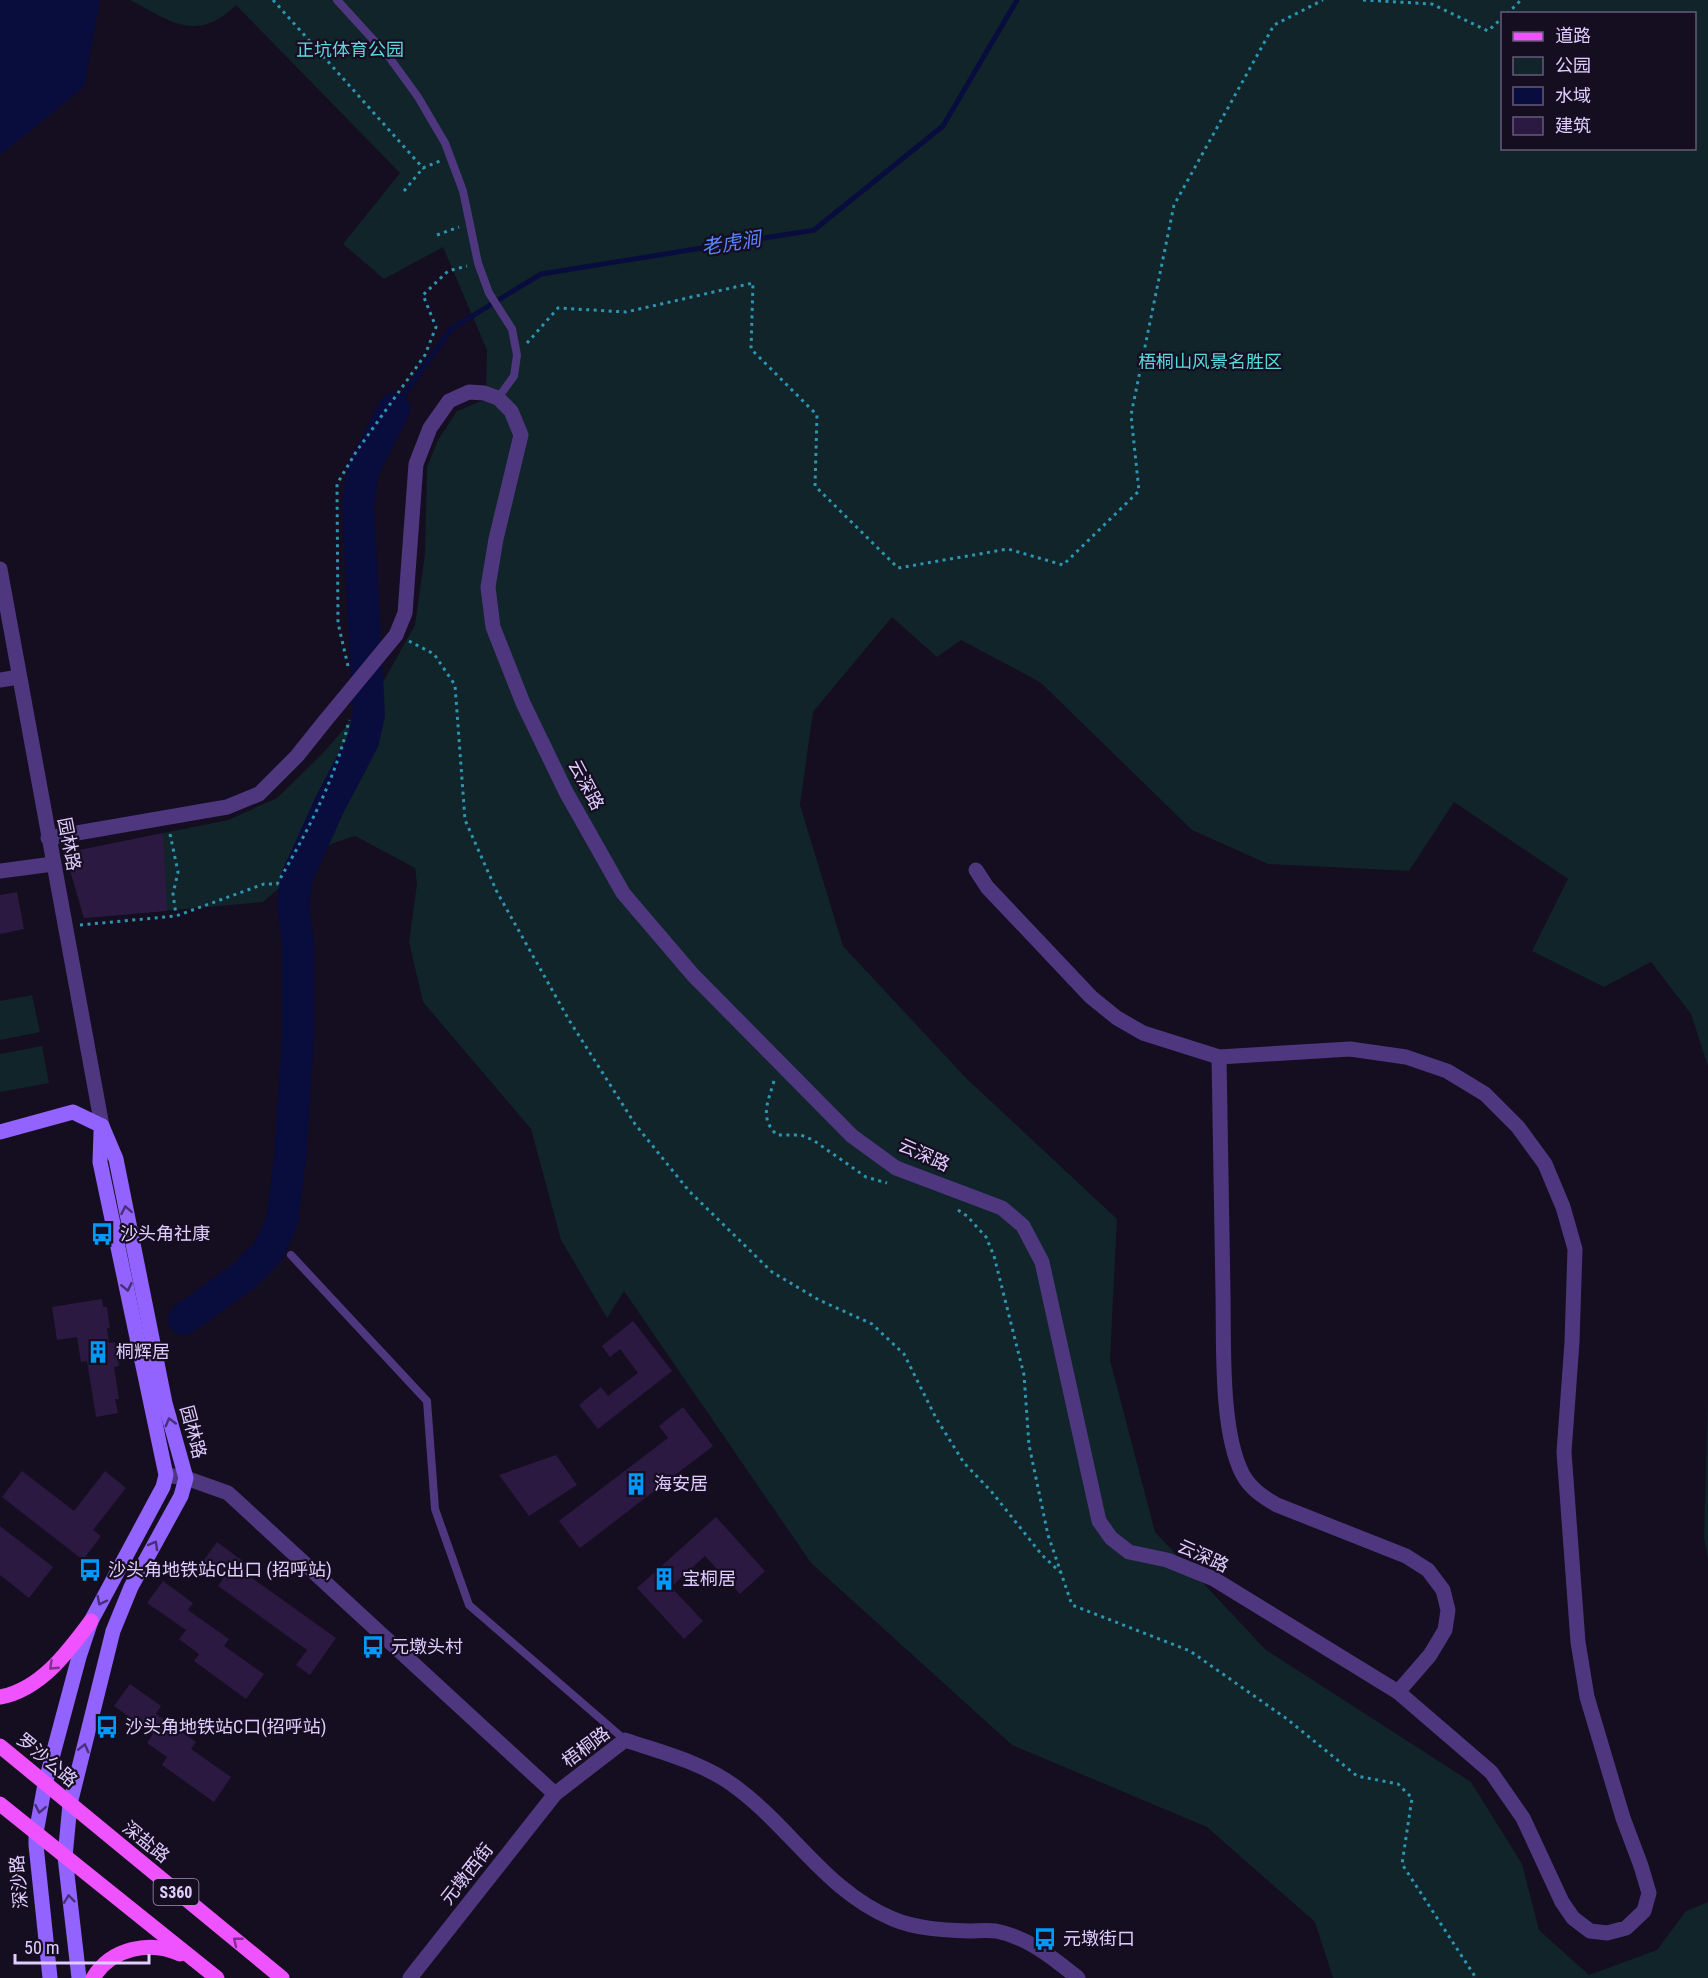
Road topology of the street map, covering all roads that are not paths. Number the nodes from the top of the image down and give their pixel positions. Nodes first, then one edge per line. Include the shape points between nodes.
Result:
1 (337, 0) edge
2 (498, 398) junction
3 (0, 569) edge
4 (19, 677) junction
5 (0, 680) edge
6 (48, 838) junction
7 (53, 864) junction
8 (976, 870) dead end
9 (0, 871) edge
10 (1219, 1057) junction
11 (102, 1126) junction
12 (0, 1132) edge
13 (291, 1255) dead end
14 (166, 1475) junction
15 (186, 1478) junction
16 (91, 1621) junction
17 (1398, 1692) junction
18 (0, 1697) edge
19 (625, 1740) junction
20 (0, 1746) edge
21 (45, 1784) junction
22 (555, 1794) junction
23 (0, 1804) edge
24 (70, 1804) junction
25 (36, 1833) junction
26 (65, 1857) junction
27 (194, 1960) junction
28 (50, 1978) edge
29 (79, 1978) edge
30 (93, 1978) edge
31 (217, 1978) edge
32 (282, 1978) edge
33 (410, 1978) edge
34 (1078, 1978) edge

1 - 2 lane via 389,57 445,143 463,190 478,263 489,293 512,329 517,355 514,376
2 - 6 street, bridge via 469,392 449,401 430,428 416,464 405,613 396,634 297,756 259,794 227,807
2 - 17 street, 云深路 via 511,411 521,435 488,587 493,627 523,703 566,792 623,893 693,975 852,1136 896,1168 1002,1208 1023,1226 1042,1262 1099,1521 1110,1538 1129,1552 1167,1560 1214,1579
3 - 4 street, 园林路
4 - 5 street
4 - 6 street, 园林路
6 - 7 street, 园林路
7 - 9 street
7 - 11 street, 园林路
8 - 10 street via 987,887 1091,997 1117,1018 1143,1033
10 - 17 street via 1225,1363 1228,1420 1235,1452 1243,1475 1257,1493 1406,1556 1428,1570 1443,1590 1448,1610 1445,1630 1430,1655
10 - 17 street, 云深路 via 1350,1049 1406,1057 1448,1071 1485,1094 1518,1127 1545,1164 1575,1249 1564,1452 1578,1642 1587,1697 1648,1893 1644,1911 1626,1928 1607,1933 1590,1931 1573,1918 1523,1818 1491,1772
11 - 12 main road via 73,1112
11 -> 14 main road, 园林路 via 100,1162
15 -> 11 main road, 园林路 via 165,1403 116,1159
13 - 19 lane via 427,1401 435,1509 469,1605
14 - 15 street, 梧桐路
14 -> 16 main road
15 - 22 street, 梧桐路 via 228,1493
24 -> 15 main road, 园林路 via 113,1631 131,1587 181,1496
16 -> 18 main road via 57,1664 25,1688
16 - 21 main road
19 - 22 street, 梧桐路
19 - 34 street, 梧桐路 via 706,1768 736,1787 828,1877 893,1919 921,1928 995,1931 1021,1939
20 - 21 main road, 罗沙公路 / S360
21 - 24 main road, 罗沙公路 / S360
21 -> 25 main road, 深沙路
22 - 33 street, 元墩西街
23 - 25 main road, S360
24 - 26 main road
32 -> 24 main road, 深盐路 / S360
25 - 26 main road, S360
25 - 28 main road, 深沙路
26 - 27 main road, S360
29 -> 26 main road
27 - 30 main road via 153,1946 135,1948 107,1962
27 - 31 main road, S360

